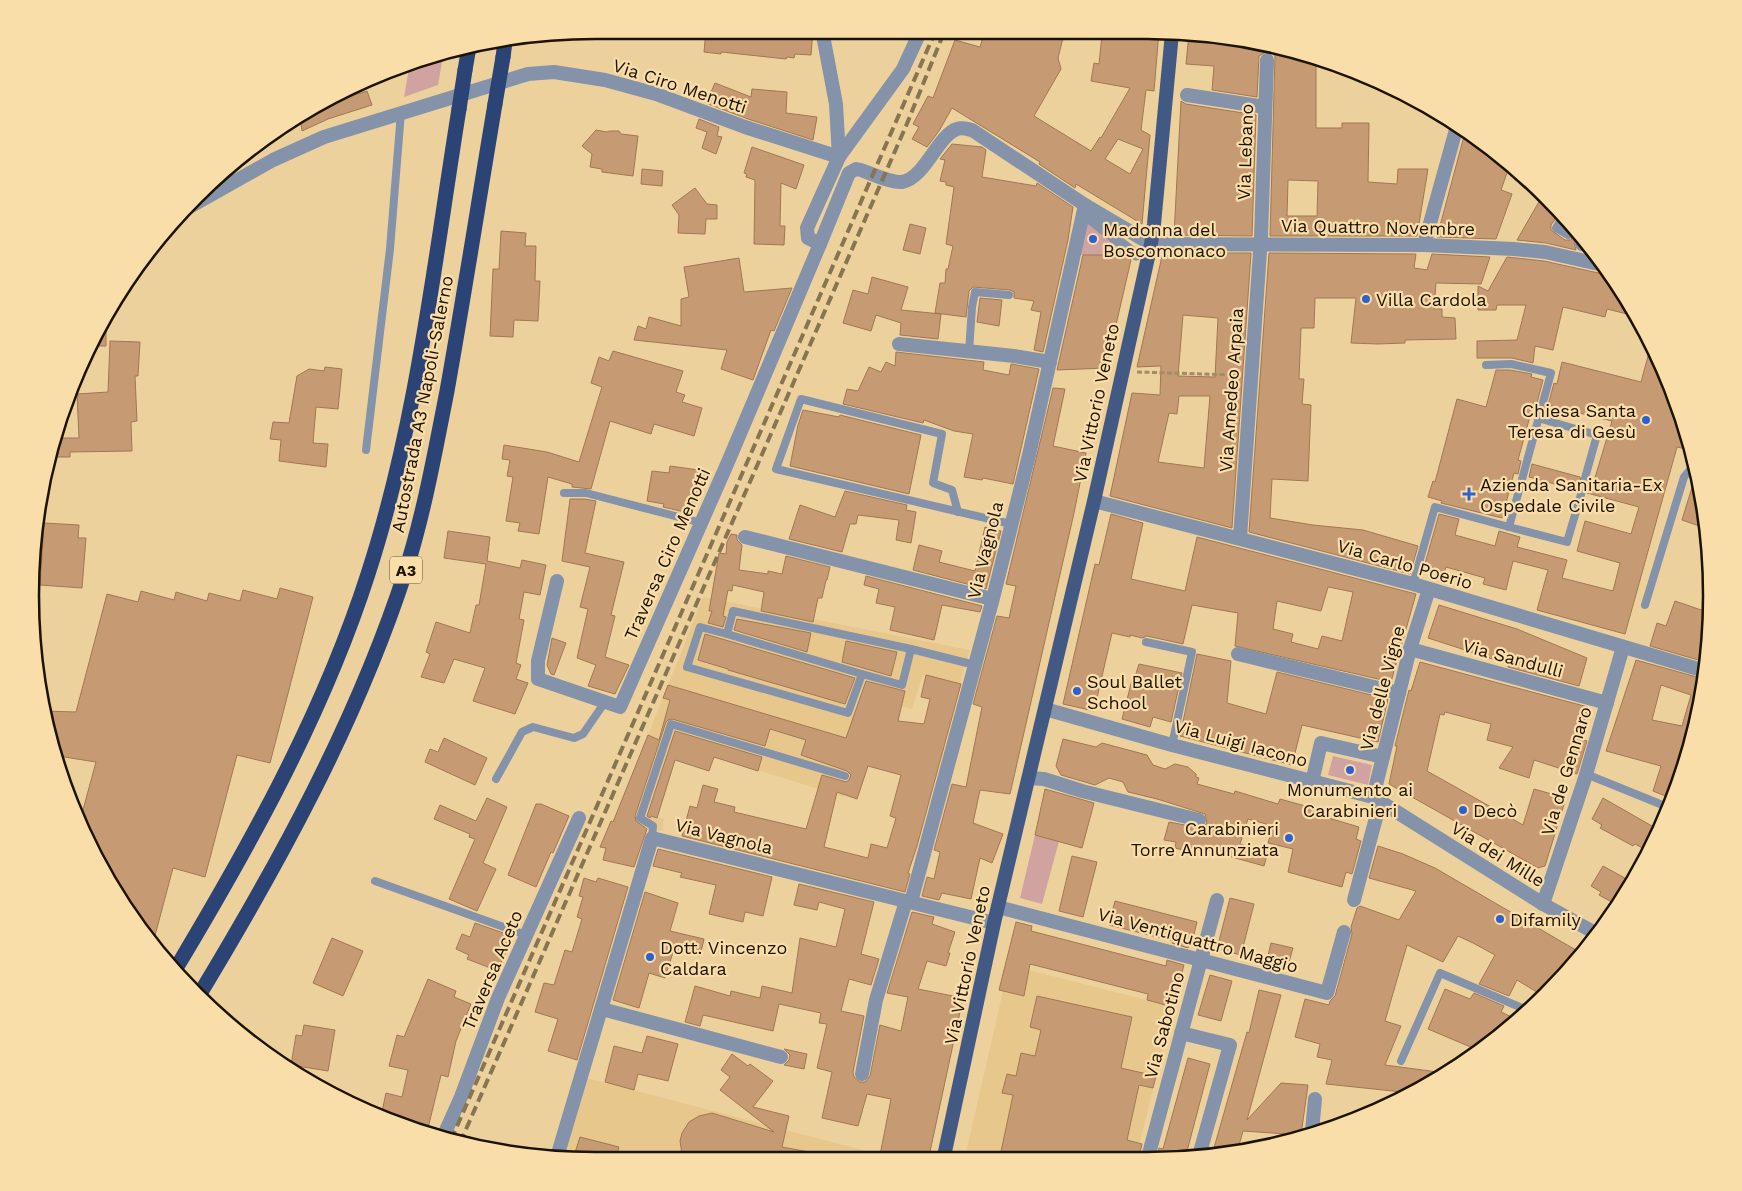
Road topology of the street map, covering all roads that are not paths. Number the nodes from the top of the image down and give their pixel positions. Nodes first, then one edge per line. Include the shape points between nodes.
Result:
1 (824, 39) edge
2 (917, 39) edge
3 (1171, 40) edge
4 (504, 47) edge
5 (468, 54) edge
6 (1268, 60) dead end
7 (1187, 95) dead end
8 (1265, 107) junction
9 (401, 112) junction
10 (1455, 132) edge
11 (839, 157) junction
12 (207, 197) edge
13 (1087, 212) junction
14 (1559, 222) edge
15 (1568, 236) dead end
16 (820, 244) junction
17 (1151, 244) junction
18 (1260, 245) junction
19 (1424, 245) junction
20 (1136, 255) dead end
21 (1592, 262) edge
22 (1009, 295) dead end
23 (899, 344) dead end
24 (969, 352) junction
25 (1050, 362) junction
26 (1486, 365) dead end
27 (1538, 418) junction
28 (366, 450) dead end
29 (1689, 471) edge
30 (1585, 478) dead end
31 (1582, 491) dead end
32 (564, 493) dead end
33 (1094, 501) junction
34 (958, 512) junction
35 (702, 523) junction
36 (1011, 524) junction
37 (1508, 527) junction
38 (745, 537) dead end
39 (1240, 538) junction
40 (557, 582) dead end
41 (1413, 584) junction
42 (1429, 589) junction
43 (992, 600) junction
44 (1645, 605) dead end
45 (727, 634) junction
46 (1146, 642) dead end
47 (1623, 647) junction
48 (1410, 648) junction
49 (911, 649) junction
50 (1238, 654) dead end
51 (975, 665) junction
52 (1698, 669) edge
53 (862, 674) junction
54 (1399, 693) junction
55 (605, 702) junction
56 (1607, 703) junction
57 (1045, 709) junction
58 (1172, 745) junction
59 (1383, 757) junction
60 (1586, 774) junction
61 (845, 776) dead end
62 (1028, 778) junction
63 (496, 779) dead end
64 (1312, 782) junction
65 (1377, 800) junction
66 (1662, 805) edge
67 (579, 818) dead end
68 (1199, 820) dead end
69 (652, 838) junction
70 (375, 881) dead end
71 (1217, 900) dead end
72 (1354, 900) dead end
73 (909, 901) junction
74 (1543, 904) junction
75 (998, 907) junction
76 (994, 923) junction
77 (1591, 930) edge
78 (1344, 932) dead end
79 (526, 935) junction
80 (1201, 959) junction
81 (178, 964) edge
82 (203, 990) edge
83 (1521, 1007) edge
84 (602, 1008) junction
85 (1181, 1033) junction
86 (781, 1056) dead end
87 (1401, 1062) dead end
88 (862, 1074) dead end
89 (1315, 1099) dead end
90 (1312, 1127) edge
91 (445, 1131) edge
92 (1201, 1149) edge
93 (559, 1151) edge
94 (945, 1152) edge
95 (1149, 1152) edge

1 - 11 street via 836,104
2 - 11 street via 904,69
3 - 17 main road, Via Vittorio Veneto
4 - 82 highway, Autostrada A3 Napoli-Salerno / A3, bridge via 438,437 405,572 360,689 320,777 243,923
5 - 81 highway, Autostrada A3 Napoli-Salerno / A3, bridge via 405,432 368,573 346,636 281,780
6 - 8 street, Via Lebano
7 - 8 street
8 - 18 street, Via Lebano
9 - 11 street, Via Ciro Menotti via 528,74 554,72 605,80 656,94
9 - 12 street, Via Ciro Menotti via 324,136
9 - 28 lane via 390,249
10 - 19 street
11 - 16 street via 807,228 808,238
13 - 16 street via 976,132 962,128 952,131 918,173 907,180 895,181 856,169 848,173
13 - 17 street
13 - 20 street
13 - 25 street, Via Vagnola
14 - 15 lane via 1556,228
16 - 35 street, Traversa Ciro Menotti
17 - 18 street, Via Quattro Novembre
17 - 33 main road, Via Vittorio Veneto
18 - 19 street, Via Quattro Novembre
18 - 39 street, Via Amedeo Arpaia
19 - 21 street, Via Quattro Novembre via 1545,252
22 - 24 lane via 974,292
23 - 24 street
24 - 25 street
25 - 36 street, Via Vagnola
26 - 27 lane via 1510,364 1551,373
27 - 30 lane via 1597,435
27 - 37 lane
29 - 44 lane via 1684,477
31 - 37 lane via 1567,542
32 - 35 lane via 586,493
33 - 39 street, Via Carlo Poerio
33 - 57 main road, Via Vittorio Veneto
34 - 34 lane via 776,469 802,400 942,434 933,483 952,490
34 - 36 lane
35 - 55 street, Traversa Ciro Menotti via 620,707
36 - 43 street, Via Vagnola
37 - 41 lane via 1434,507
38 - 43 street
39 - 41 street, Via Carlo Poerio
40 - 55 street, Traversa Ciro Menotti via 538,661 538,679
41 - 42 street, Via Carlo Poerio
42 - 47 street, Via Carlo Poerio
42 - 48 street, Via delle Vigne
43 - 51 street, Via Vagnola
45 - 49 lane via 733,612
45 - 53 lane
45 - 53 lane via 700,627 687,666 848,713
46 - 58 lane via 1192,652
47 - 52 street, Via Carlo Poerio
47 - 56 street, Via de Gennaro
48 - 54 street, Via delle Vigne
48 - 56 street, Via Sandulli
49 - 51 lane
49 - 53 lane via 902,685
50 - 54 street
51 - 73 street, Via Vagnola
54 - 59 street, Via delle Vigne
55 - 63 lane via 583,734 574,738 533,727 522,732
56 - 60 street, Via de Gennaro
57 - 58 street, Via Luigi Iacono
57 - 62 main road, Via Vittorio Veneto
58 - 64 street, Via Luigi Iacono
59 - 64 street via 1321,743
59 - 65 street, Via delle Vigne
60 - 66 lane
60 - 74 street, Via de Gennaro
61 - 69 lane via 671,724 640,818 653,826
62 - 68 street via 1044,779
62 - 75 main road, Via Vittorio Veneto
64 - 65 street, Via Luigi Iacono
65 - 72 street, Via delle Vigne via 1377,814
65 - 74 street, Via dei Mille
67 - 79 street, Traversa Aceto
69 - 73 street, Via Vagnola
69 - 84 street, Via Vagnola
70 - 79 lane
71 - 80 street, Via Sabotino
73 - 76 street
73 - 88 street, Via Vagnola via 876,1000
74 - 77 street, Via dei Mille
75 - 76 main road, Via Vittorio Veneto
75 - 80 street, Via Ventiquattro Maggio
76 - 94 main road, Via Vittorio Veneto
78 - 80 street, Via Ventiquattro Maggio via 1327,993
79 - 91 street, Traversa Aceto
80 - 85 street, Via Sabotino
83 - 87 lane via 1440,973
84 - 86 street
84 - 93 street, Via Vagnola
85 - 92 street via 1230,1045
85 - 95 street, Via Sabotino
89 - 90 street

